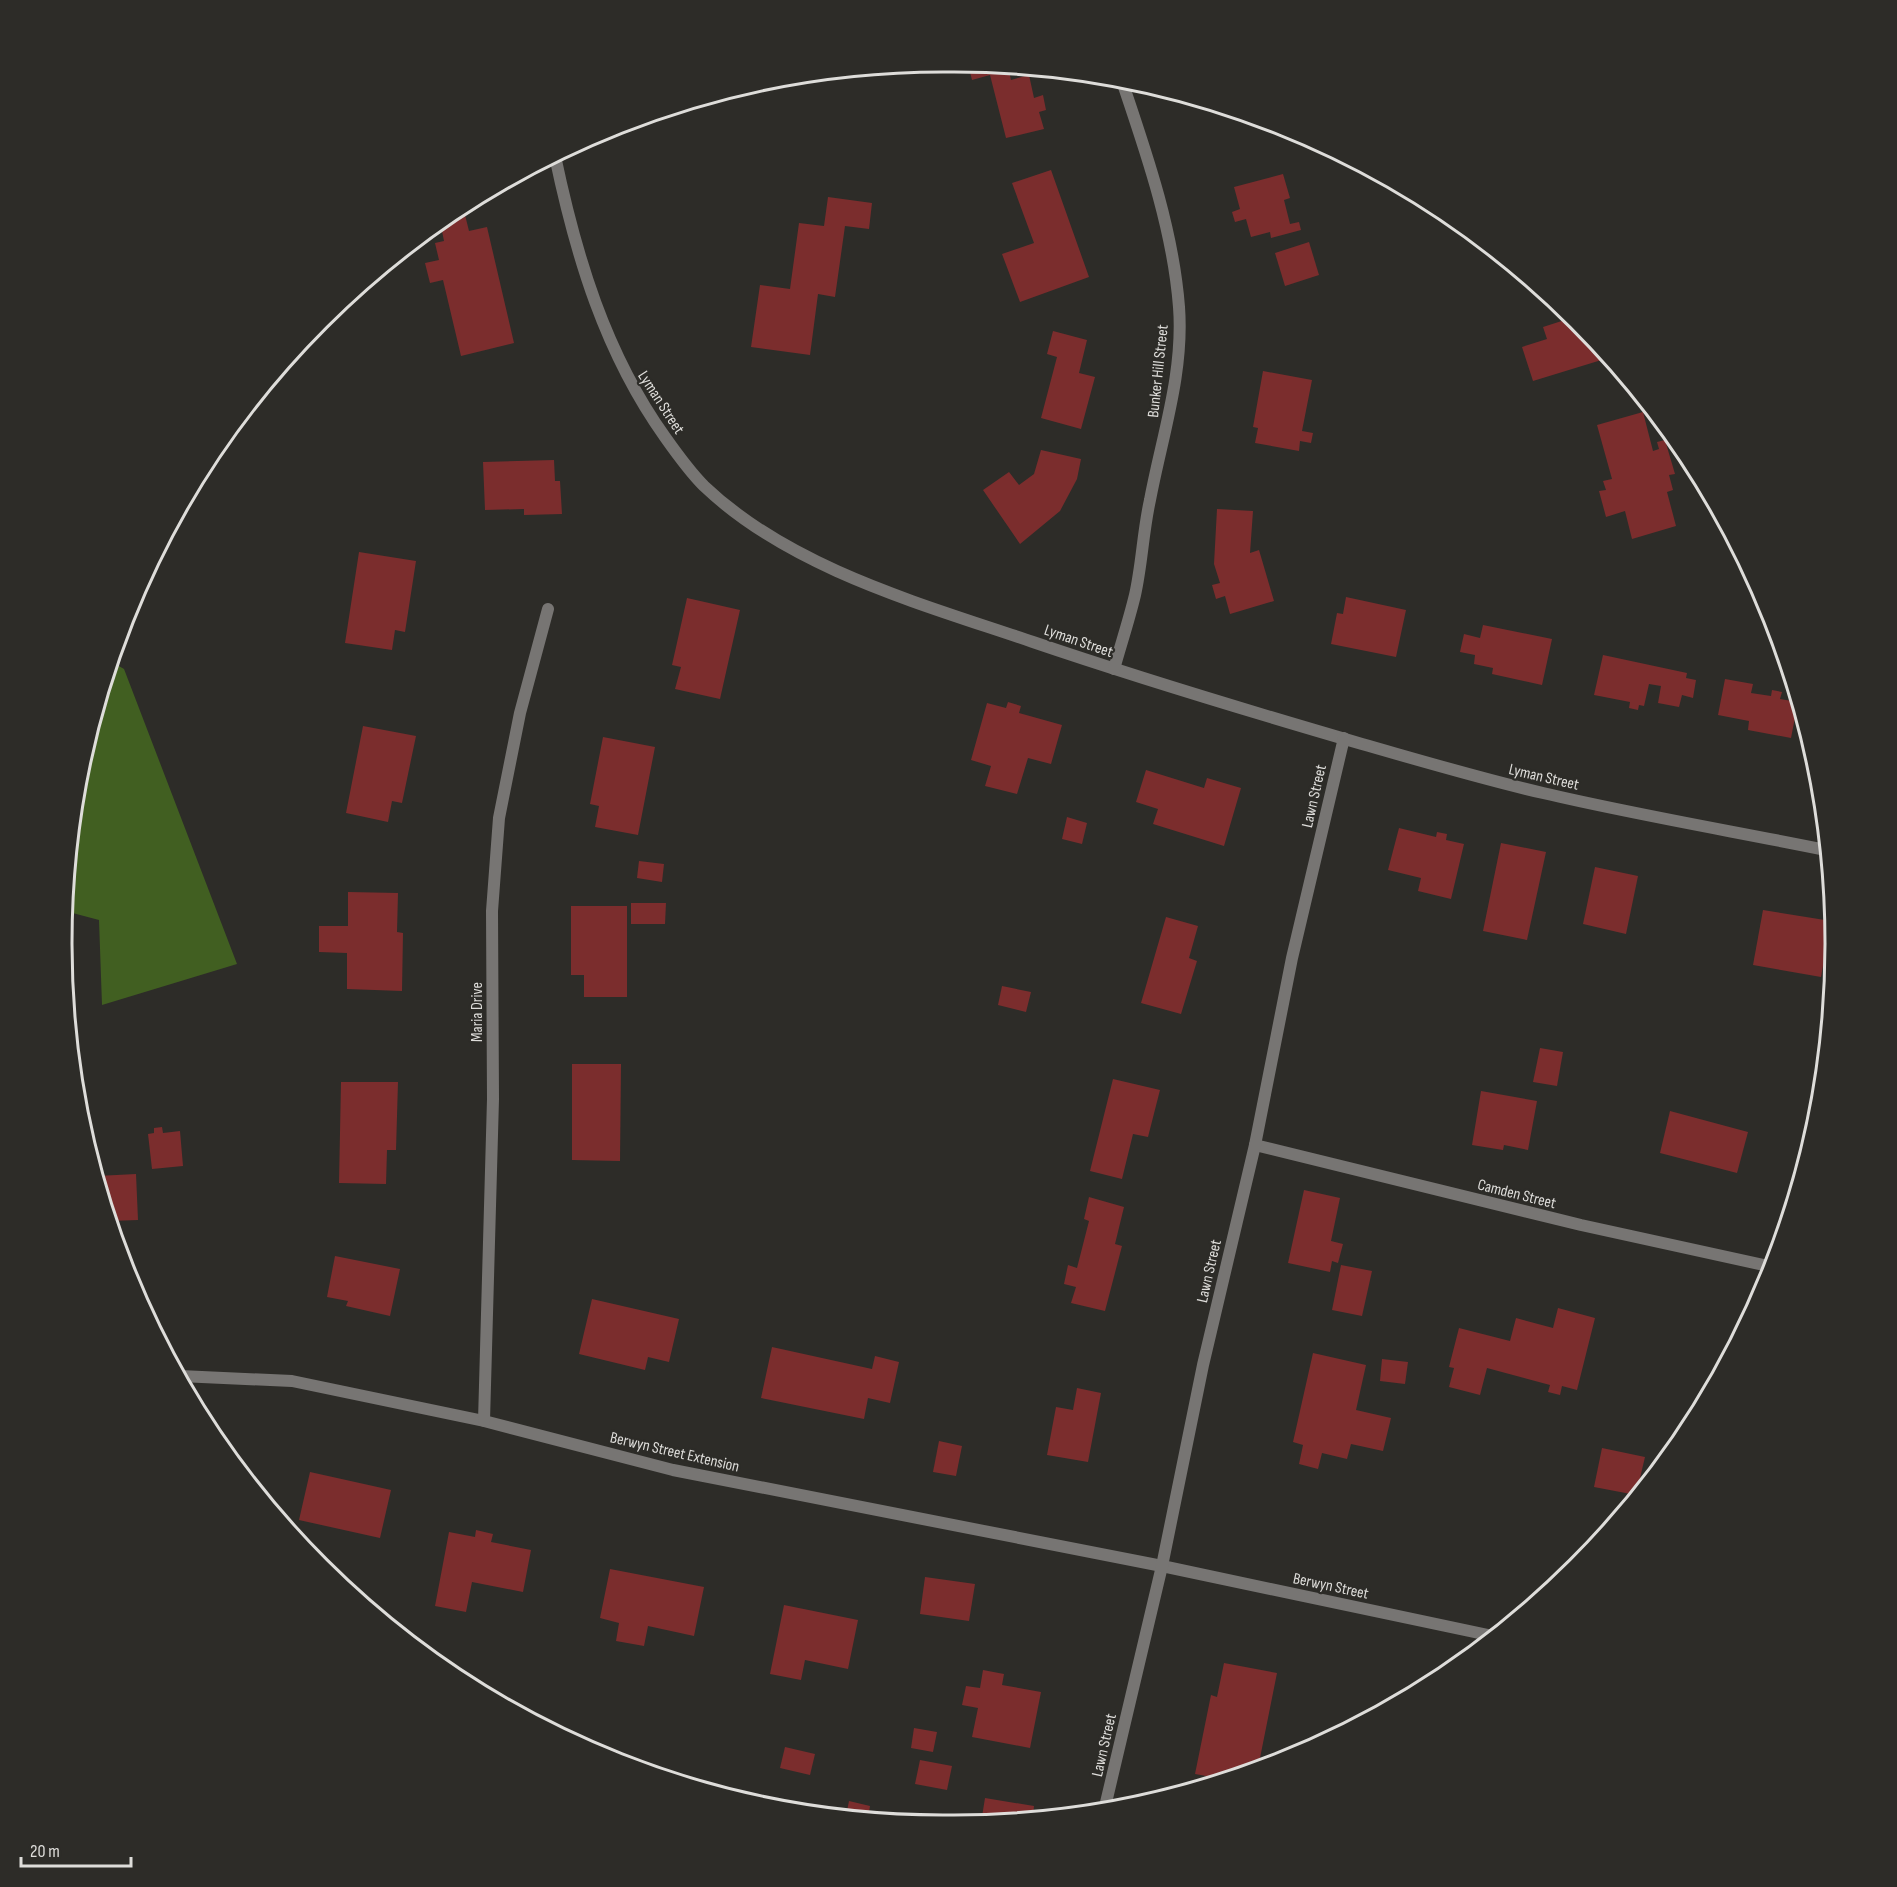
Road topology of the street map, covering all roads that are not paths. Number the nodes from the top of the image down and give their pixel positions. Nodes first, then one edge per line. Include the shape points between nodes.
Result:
1 (1125, 89) edge
2 (556, 163) edge
3 (548, 609) dead end
4 (1114, 669) junction
5 (1344, 738) junction
6 (1820, 849) edge
7 (1255, 1145) junction
8 (1764, 1265) edge
9 (188, 1376) edge
10 (484, 1421) junction
11 (1162, 1566) junction
12 (1485, 1634) edge
13 (1106, 1801) edge

1 - 4 street, Bunker Hill Street via 1167,231 1175,268 1179,329 1174,390 1149,501 1135,594
2 - 4 street, Lyman Street via 586,277 626,377 682,462 705,487 780,541 862,582
3 - 10 street, Maria Drive via 520,713 499,818 492,911 493,1099
4 - 5 street, Lyman Street
5 - 6 street, Lyman Street via 1541,793
5 - 7 street, Lawn Street via 1292,958
7 - 8 street, Camden Street via 1581,1225
7 - 11 street, Lawn Street via 1203,1365
9 - 10 street, Berwyn Street Extension via 292,1381
10 - 11 street, Berwyn Street Extension via 674,1470
11 - 12 street, Berwyn Street
11 - 13 street, Lawn Street

